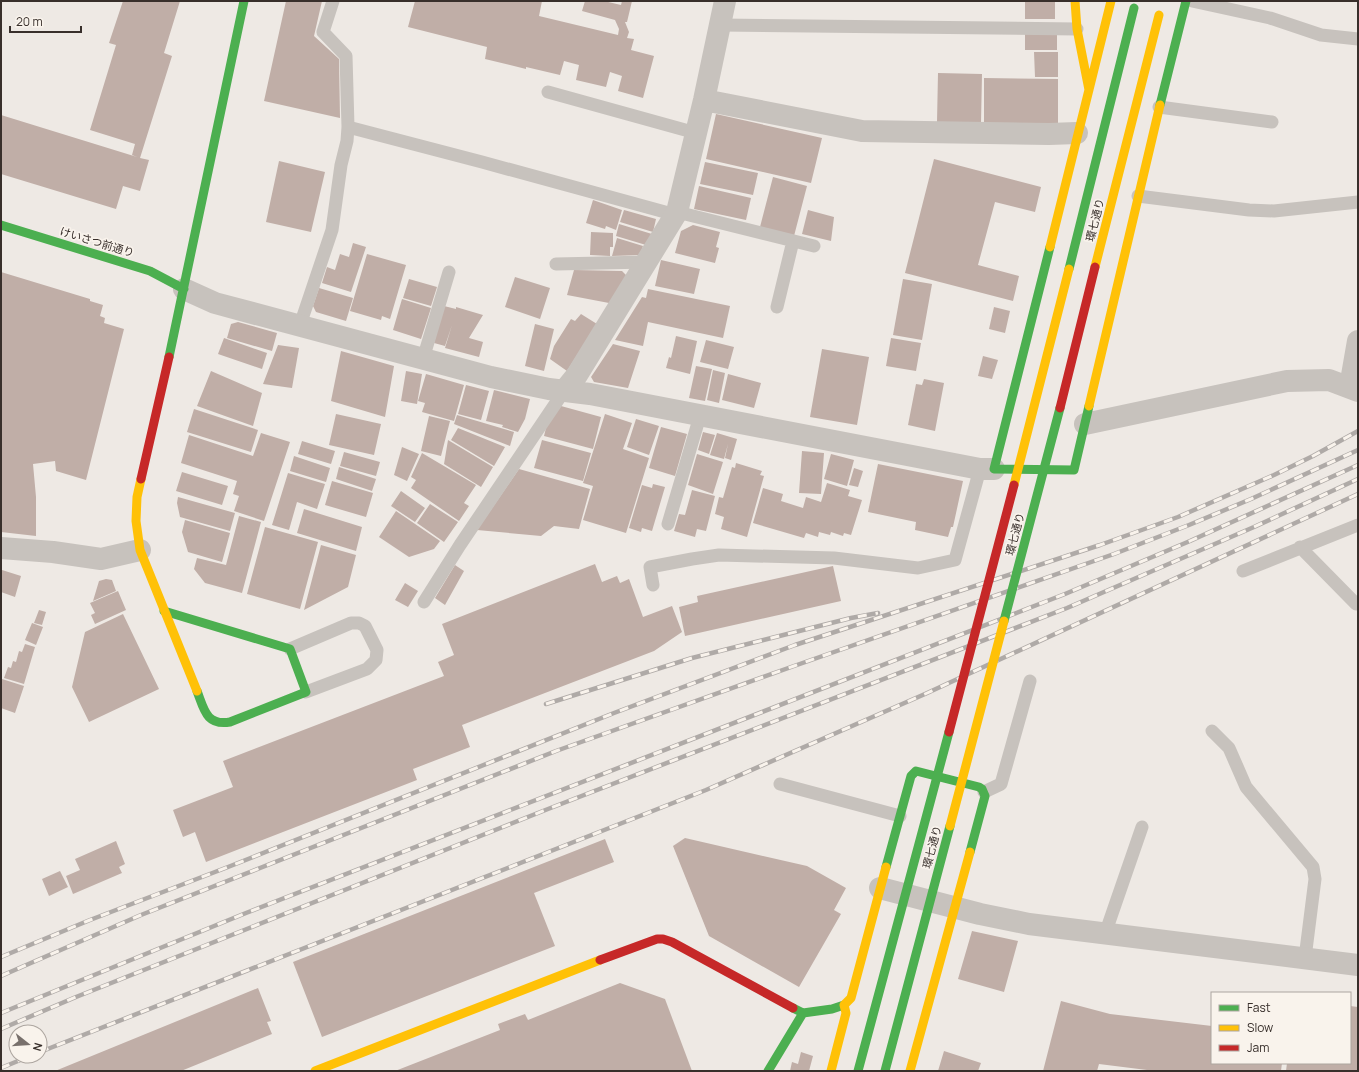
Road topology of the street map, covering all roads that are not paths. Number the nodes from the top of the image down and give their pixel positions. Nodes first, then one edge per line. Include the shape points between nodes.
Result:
1 (244, 1) edge
2 (333, 1) edge
3 (725, 1) edge
4 (1075, 1) edge
5 (1111, 1) edge
6 (1186, 1) edge
7 (1192, 1) edge
8 (1135, 5) edge
9 (1160, 12) dead end
10 (720, 25) junction
11 (1077, 29) junction
12 (1358, 39) edge
13 (1089, 90) junction
14 (548, 92) dead end
15 (704, 100) junction
16 (1159, 107) junction
17 (1272, 122) dead end
18 (348, 127) junction
19 (696, 133) junction
20 (1077, 133) junction
21 (1138, 196) junction
22 (1358, 202) edge
23 (676, 213) junction
24 (1, 225) edge
25 (793, 241) junction
26 (814, 246) dead end
27 (646, 262) junction
28 (556, 264) dead end
29 (449, 272) dead end
30 (184, 290) junction
31 (777, 307) dead end
32 (300, 325) junction
33 (1358, 341) edge
34 (423, 359) junction
35 (1354, 389) edge
36 (564, 391) junction
37 (700, 416) junction
38 (1085, 424) junction
39 (987, 469) junction
40 (668, 524) dead end
41 (1358, 525) edge
42 (1300, 547) junction
43 (1, 548) edge
44 (140, 550) junction
45 (1242, 571) dead end
46 (653, 585) dead end
47 (424, 602) dead end
48 (1358, 604) edge
49 (164, 611) junction
50 (290, 649) junction
51 (1030, 681) dead end
52 (306, 692) junction
53 (1212, 731) dead end
54 (780, 784) dead end
55 (984, 792) junction
56 (900, 816) junction
57 (1142, 827) dead end
58 (880, 888) junction
59 (955, 907) junction
60 (1105, 934) junction
61 (1305, 958) junction
62 (1358, 965) edge
63 (844, 1005) junction
64 (803, 1014) junction
65 (315, 1071) edge
66 (768, 1071) edge
67 (831, 1071) edge
68 (858, 1071) edge
69 (885, 1071) edge
70 (910, 1071) edge

1 - 30 main road
2 - 18 lane via 323,32 346,56
3 - 10 street
4 - 11 main road
5 - 13 main road
6 - 16 main road
7 - 12 lane via 1270,18 1321,35
8 - 68 main road, 環七通り, bridge via 1039,391 948,741
9 - 69 main road, 環七通り, bridge via 1057,419
10 - 11 lane
10 - 15 street
11 - 13 main road
13 - 20 main road
14 - 19 lane
15 - 19 street
15 - 20 street via 862,131
16 - 17 lane
16 - 21 main road
18 - 23 lane
18 - 32 lane via 332,230
19 - 23 street
20 - 39 main road
21 - 22 lane via 1274,211
21 - 38 main road
23 - 25 lane
23 - 27 street
24 - 30 main road, けいさつ前通り via 150,271
25 - 26 lane
25 - 31 lane
27 - 28 lane
27 - 36 street via 577,375
29 - 34 lane
30 - 32 street via 215,303
30 - 44 main road via 138,498 136,521
32 - 34 street
33 - 35 street
34 - 36 street via 491,377
35 - 38 street via 1328,380 1287,381
36 - 37 street
36 - 47 lane
37 - 39 street
37 - 40 lane
38 - 39 main road via 1074,470
39 - 46 lane via 955,560 918,568 834,558 719,555 650,567
41 - 42 lane
42 - 45 lane
42 - 48 lane
43 - 44 street via 101,559
44 - 49 main road
49 - 50 main road
49 - 52 main road via 207,716 213,721 230,722
50 - 52 main road
50 - 52 lane via 351,623 359,623 365,626 377,650 376,660 367,669
51 - 55 lane via 1001,784
53 - 61 lane via 1229,748 1246,787 1312,867 1315,879
54 - 56 lane
55 - 56 main road via 979,787 916,771 912,776
55 - 59 main road via 984,801
56 - 58 main road
57 - 60 lane
58 - 59 street
58 - 63 main road via 851,998
59 - 60 street via 1029,924
59 - 70 main road
60 - 61 street
61 - 62 street
63 - 64 main road
63 - 67 main road via 846,1013
64 - 65 main road via 672,942 657,939
64 - 66 main road

